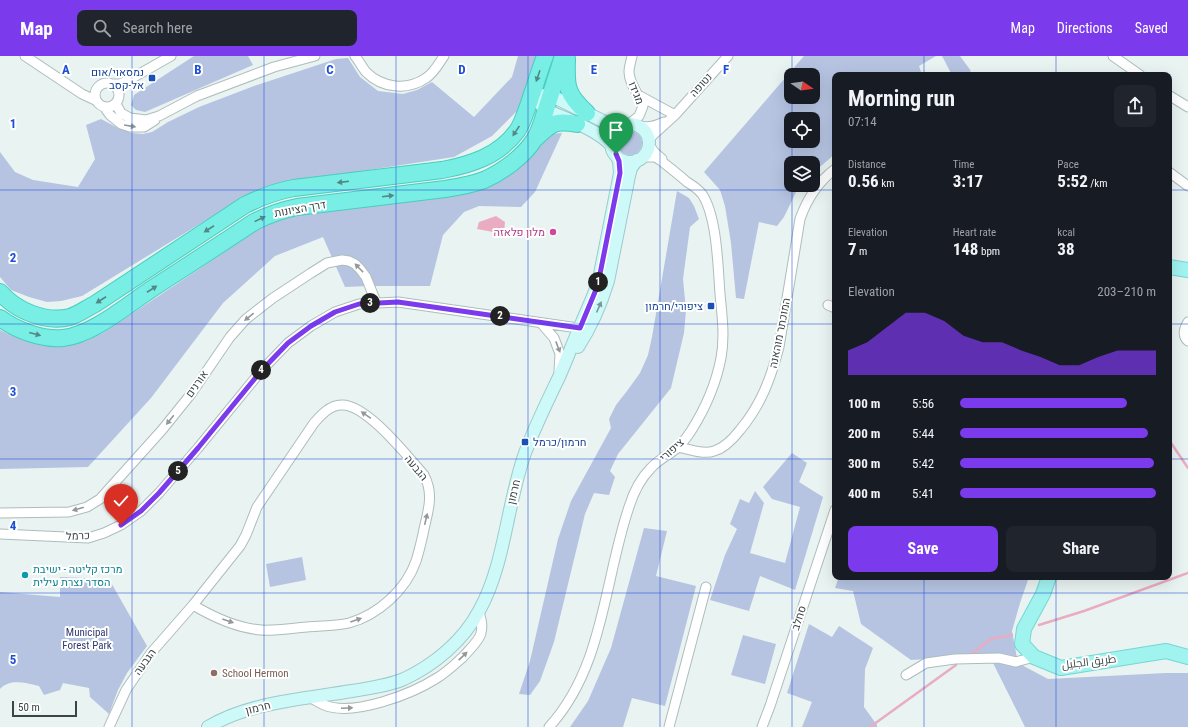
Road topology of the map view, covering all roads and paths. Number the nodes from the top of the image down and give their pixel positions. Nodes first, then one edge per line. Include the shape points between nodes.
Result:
1 (25, 56) edge
2 (171, 56) edge
3 (315, 56) edge
4 (355, 56) edge
5 (444, 56) edge
6 (545, 56) edge
7 (563, 56) edge
8 (567, 56) edge
9 (632, 56) edge
10 (728, 56) edge
11 (1113, 56) edge
12 (1136, 72) edge
13 (139, 75) junction
14 (68, 84) junction
15 (112, 84) junction
16 (97, 87) junction
17 (531, 96) junction
18 (640, 96) junction
19 (1172, 98) edge
20 (95, 100) junction
21 (117, 100) junction
22 (548, 103) junction
23 (1188, 107) edge
24 (105, 108) junction
25 (675, 115) junction
26 (159, 116) junction
27 (582, 119) junction
28 (630, 125) junction
29 (534, 140) junction
30 (649, 142) junction
31 (614, 150) junction
32 (640, 159) junction
33 (674, 171) junction
34 (832, 171) edge
35 (1172, 174) edge
36 (1188, 186) edge
37 (1172, 267) edge
38 (1188, 270) edge
39 (0, 292) edge
40 (376, 302) junction
41 (0, 318) edge
42 (541, 322) junction
43 (1188, 322) edge
44 (584, 329) junction
45 (1188, 341) edge
46 (559, 377) junction
47 (678, 447) junction
48 (0, 513) edge
49 (832, 519) edge
50 (0, 534) edge
51 (1048, 580) edge
52 (706, 587) dead end
53 (193, 606) junction
54 (479, 612) junction
55 (1188, 657) edge
56 (1034, 658) junction
57 (906, 675) dead end
58 (311, 698) junction
59 (109, 727) edge
60 (208, 727) edge
61 (549, 727) edge
62 (669, 727) edge
63 (762, 727) edge

1 - 14 street
2 - 13 street
3 - 26 street via 274,67 204,94
4 - 5 street via 365,71 377,82 409,86 427,78
6 -> 17 highway, דרך הציונות
7 - 22 highway, דרך הציונות
8 - 27 highway via 568,87
9 - 18 street, מגידו via 629,71 631,83
10 - 25 street, נטופה
11 - 12 street
13 - 15 street via 124,83
13 - 21 street
14 - 16 street via 87,89
14 - 20 street
15 - 16 street via 104,83
15 - 21 street via 118,89
16 - 20 street
17 - 22 street
17 -> 39 highway, דרך הציונות via 512,137 496,151 477,162 442,170 281,190 262,196 95,304 72,316 56,318 37,315 13,304
18 - 25 street
18 - 28 street, מגידו via 643,106 639,116
19 - 23 street
20 - 24 street via 98,105
21 - 24 street via 112,107
21 - 26 street via 121,113 130,118 146,120
22 - 27 street
22 - 29 highway, דרך הציונות
24 -> 26 street via 121,124 130,127 144,127
25 - 28 street, נטופה via 653,126
25 - 30 street, נטופה via 652,136
27 - 28 street
27 - 29 highway via 557,122 546,128
27 - 31 street
28 - 30 street via 644,129
28 - 31 street via 618,128 614,133
41 -> 29 highway, דרך הציונות via 16,328 49,337 78,335 269,214 297,207 467,185 499,172 514,161
30 - 32 street via 646,153
30 - 33 street, ציפורי via 655,153
31 - 32 street via 626,161
31 - 44 street, חרמון via 619,161 620,173 601,273
32 - 33 street, ציפורי via 655,158
44 -> 32 street, חרמון via 604,295 631,168
33 - 47 street, ציפורי via 702,195 709,211 716,241 724,338 722,356 711,392 694,426
34 - 47 street, המוכתר מוהאנה via 814,190 800,219 779,347 768,385 758,404 737,434 722,448 709,452
35 - 36 street
37 - 38 main road
40 - 42 street, כרמל via 404,302
40 -> 48 street, אורנים via 366,278 355,264 349,260 327,263 246,319 162,430 100,499 87,507 70,512
40 - 50 street, כרמל via 359,304 335,312 288,343 261,371 159,493 141,511 121,525 88,538
42 - 44 street, כרמל
42 -> 46 street via 554,338 560,354
43 - 45 street via 1184,331
44 - 46 street, חרמון
46 - 54 street, חרמון via 537,422 517,477 496,566
47 - 61 street, ציפורי via 651,468 629,505 589,657 567,706
49 - 63 street, סחלב
51 - 56 main road via 1024,629 1022,644
52 - 62 street
53 -> 53 street, הגבעה via 240,626 261,630 348,623 368,616 394,595 411,574 430,499 429,485 424,475 370,418 349,405 331,408 321,414 314,423 257,508 240,546
53 - 59 street, הגבעה via 135,676
54 - 58 street, חרמון via 451,647 417,673 384,685
58 -> 54 street via 334,708 356,707 382,702 417,689 438,678 469,650 481,634
55 - 56 main road, طريق الجليل via 1166,651 1061,668
56 - 57 street via 1016,662 999,658 955,659 926,663
58 - 60 street, חרמון via 255,707

